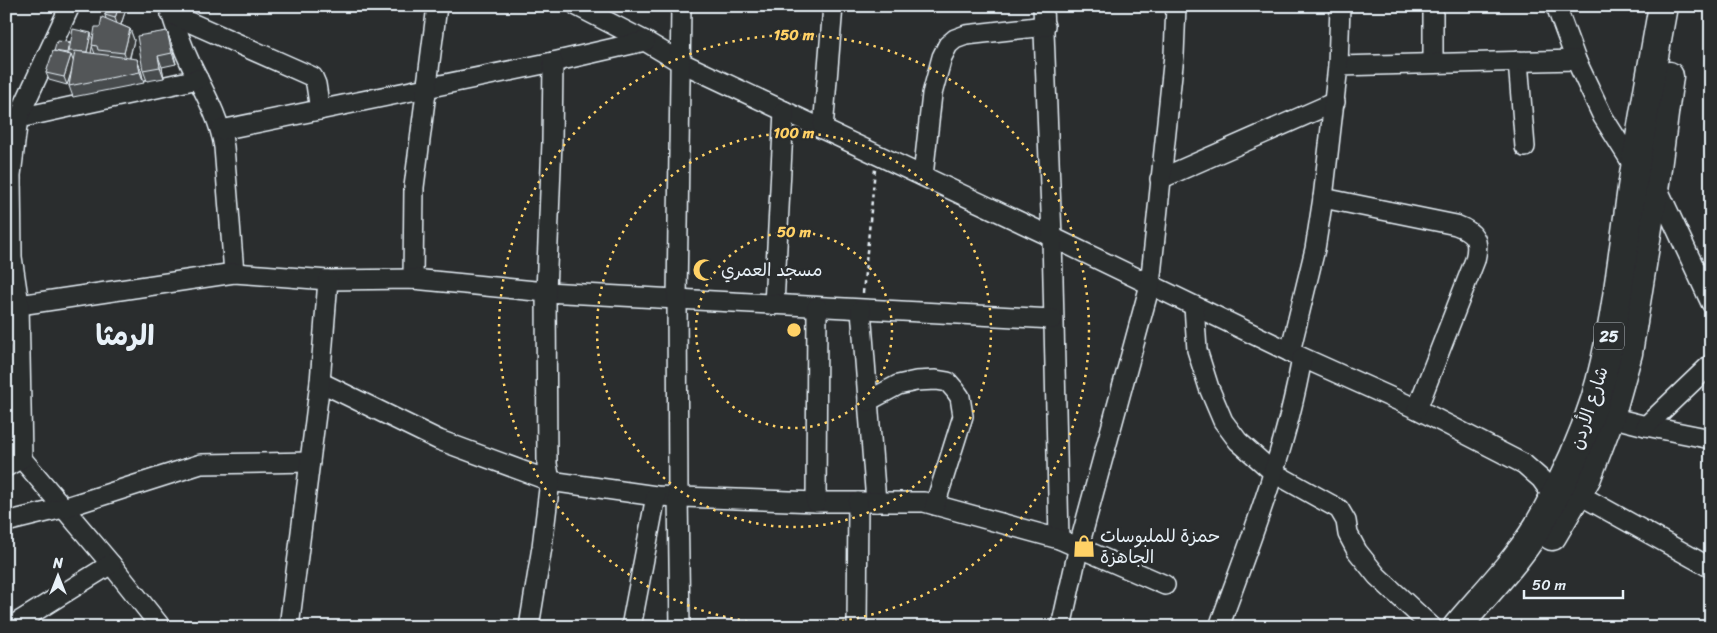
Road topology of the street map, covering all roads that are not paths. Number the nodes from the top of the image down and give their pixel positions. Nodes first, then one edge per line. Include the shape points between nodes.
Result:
1 (70, 6) edge
2 (437, 6) edge
3 (577, 6) edge
4 (681, 6) edge
5 (833, 6) edge
6 (1043, 6) edge
7 (1176, 6) edge
8 (1340, 6) edge
9 (1433, 6) edge
10 (1556, 6) edge
11 (1663, 6) edge
12 (1681, 6) edge
13 (170, 10) edge
14 (1045, 26) junction
15 (644, 41) junction
16 (1576, 60) junction
17 (1518, 61) junction
18 (553, 62) junction
19 (680, 62) junction
20 (1433, 63) junction
21 (1338, 66) junction
22 (198, 79) junction
23 (428, 88) junction
24 (1335, 102) junction
25 (320, 110) junction
26 (784, 111) junction
27 (12, 120) edge
28 (823, 129) junction
29 (221, 130) junction
30 (1525, 147) dead end
31 (923, 176) junction
32 (1645, 176) junction
33 (1160, 179) junction
34 (1323, 198) junction
35 (1052, 237) junction
36 (234, 273) junction
37 (413, 279) junction
38 (328, 280) junction
39 (1150, 285) junction
40 (546, 292) junction
41 (677, 299) junction
42 (1711, 304) edge
43 (12, 305) edge
44 (774, 305) junction
45 (1194, 306) junction
46 (816, 308) junction
47 (861, 310) junction
48 (1053, 319) junction
49 (1296, 355) junction
50 (1711, 364) edge
51 (320, 382) junction
52 (868, 401) junction
53 (1417, 410) junction
54 (1610, 417) junction
55 (1646, 426) junction
56 (1711, 439) edge
57 (6, 440) edge
58 (14, 462) edge
59 (310, 462) junction
60 (1274, 473) junction
61 (550, 481) junction
62 (1566, 495) junction
63 (656, 496) junction
64 (678, 496) junction
65 (816, 502) junction
66 (867, 502) junction
67 (935, 505) junction
68 (63, 508) junction
69 (6, 522) edge
70 (1059, 539) junction
71 (1079, 546) junction
72 (111, 564) junction
73 (1711, 568) edge
74 (1165, 585) dead end
75 (1223, 625) edge
76 (10, 627) edge
77 (161, 627) edge
78 (290, 627) edge
79 (529, 627) edge
80 (631, 627) edge
81 (680, 627) edge
82 (857, 627) edge
83 (1061, 627) edge
84 (1432, 627) edge
85 (1457, 627) edge
86 (1480, 627) edge

1 - 27 street
2 - 23 street
3 - 15 street
4 - 19 street
5 - 28 street
6 - 14 street
7 - 33 street via 1174,55
8 - 21 street
9 - 20 street
10 - 16 street
11 - 32 highway, شارع الأردن / 25
12 - 32 highway, شارع الأردن / 25 via 1667,91
13 - 22 street
13 - 25 street via 313,77
14 - 31 street via 966,35 948,45 932,94
14 - 35 street
15 - 18 street
15 - 19 street
16 - 17 street
16 - 32 street via 1603,117
17 - 20 street
17 - 30 street
18 - 23 street
18 - 40 street
19 - 26 street
19 - 41 street
20 - 21 street
21 - 24 street
22 - 27 street
22 - 29 street
23 - 25 street
23 - 37 street via 414,187
24 - 33 street
24 - 34 street
25 - 29 street
26 - 28 street
26 - 44 street
27 - 43 street
28 - 31 street
29 - 36 street
31 - 35 street
32 - 42 street
32 - 54 highway, شارع الأردن / 25 via 1628,353
32 - 62 highway, شارع الأردن / 25 via 1604,362 1594,400 1568,468
33 - 39 street
34 - 49 street
34 - 53 street via 1456,224 1473,235 1475,260
35 - 39 street
35 - 48 street
36 - 38 street
36 - 43 street
37 - 38 street
37 - 40 street
38 - 51 street
39 - 45 street
39 - 71 street
40 - 41 street
40 - 61 street via 547,464
41 - 44 street
41 - 64 street
43 - 58 street
44 - 46 street
45 - 49 street
45 - 60 street via 1197,350 1208,388 1223,421 1238,441
46 - 47 street
46 - 65 street
47 - 48 street
47 - 52 street
48 - 70 street
49 - 53 street
49 - 60 street via 1298,383
50 - 55 street
51 - 59 street
51 - 61 street via 440,440
52 - 66 street
52 - 67 street via 898,385 936,380 948,382 960,397 963,416
53 - 62 street via 1524,464
54 - 55 street
54 - 62 highway, شارع الأردن / 25 via 1588,477
55 - 56 street
57 - 58 street
58 - 68 street
59 - 68 street via 201,464
59 - 78 street
60 - 75 street
60 - 84 street via 1338,509 1357,551 1377,576
61 - 63 street
61 - 79 street
62 - 73 street
62 - 85 highway, شارع الأردن / 25
62 - 86 highway, شارع الأردن / 25 via 1544,550
63 - 64 street
63 - 80 street
64 - 65 street
64 - 81 street
65 - 66 street
66 - 67 street via 912,501
66 - 82 street
67 - 70 street
68 - 69 street
68 - 72 street
70 - 71 street
71 - 74 street
71 - 83 street
72 - 76 street
72 - 77 street

